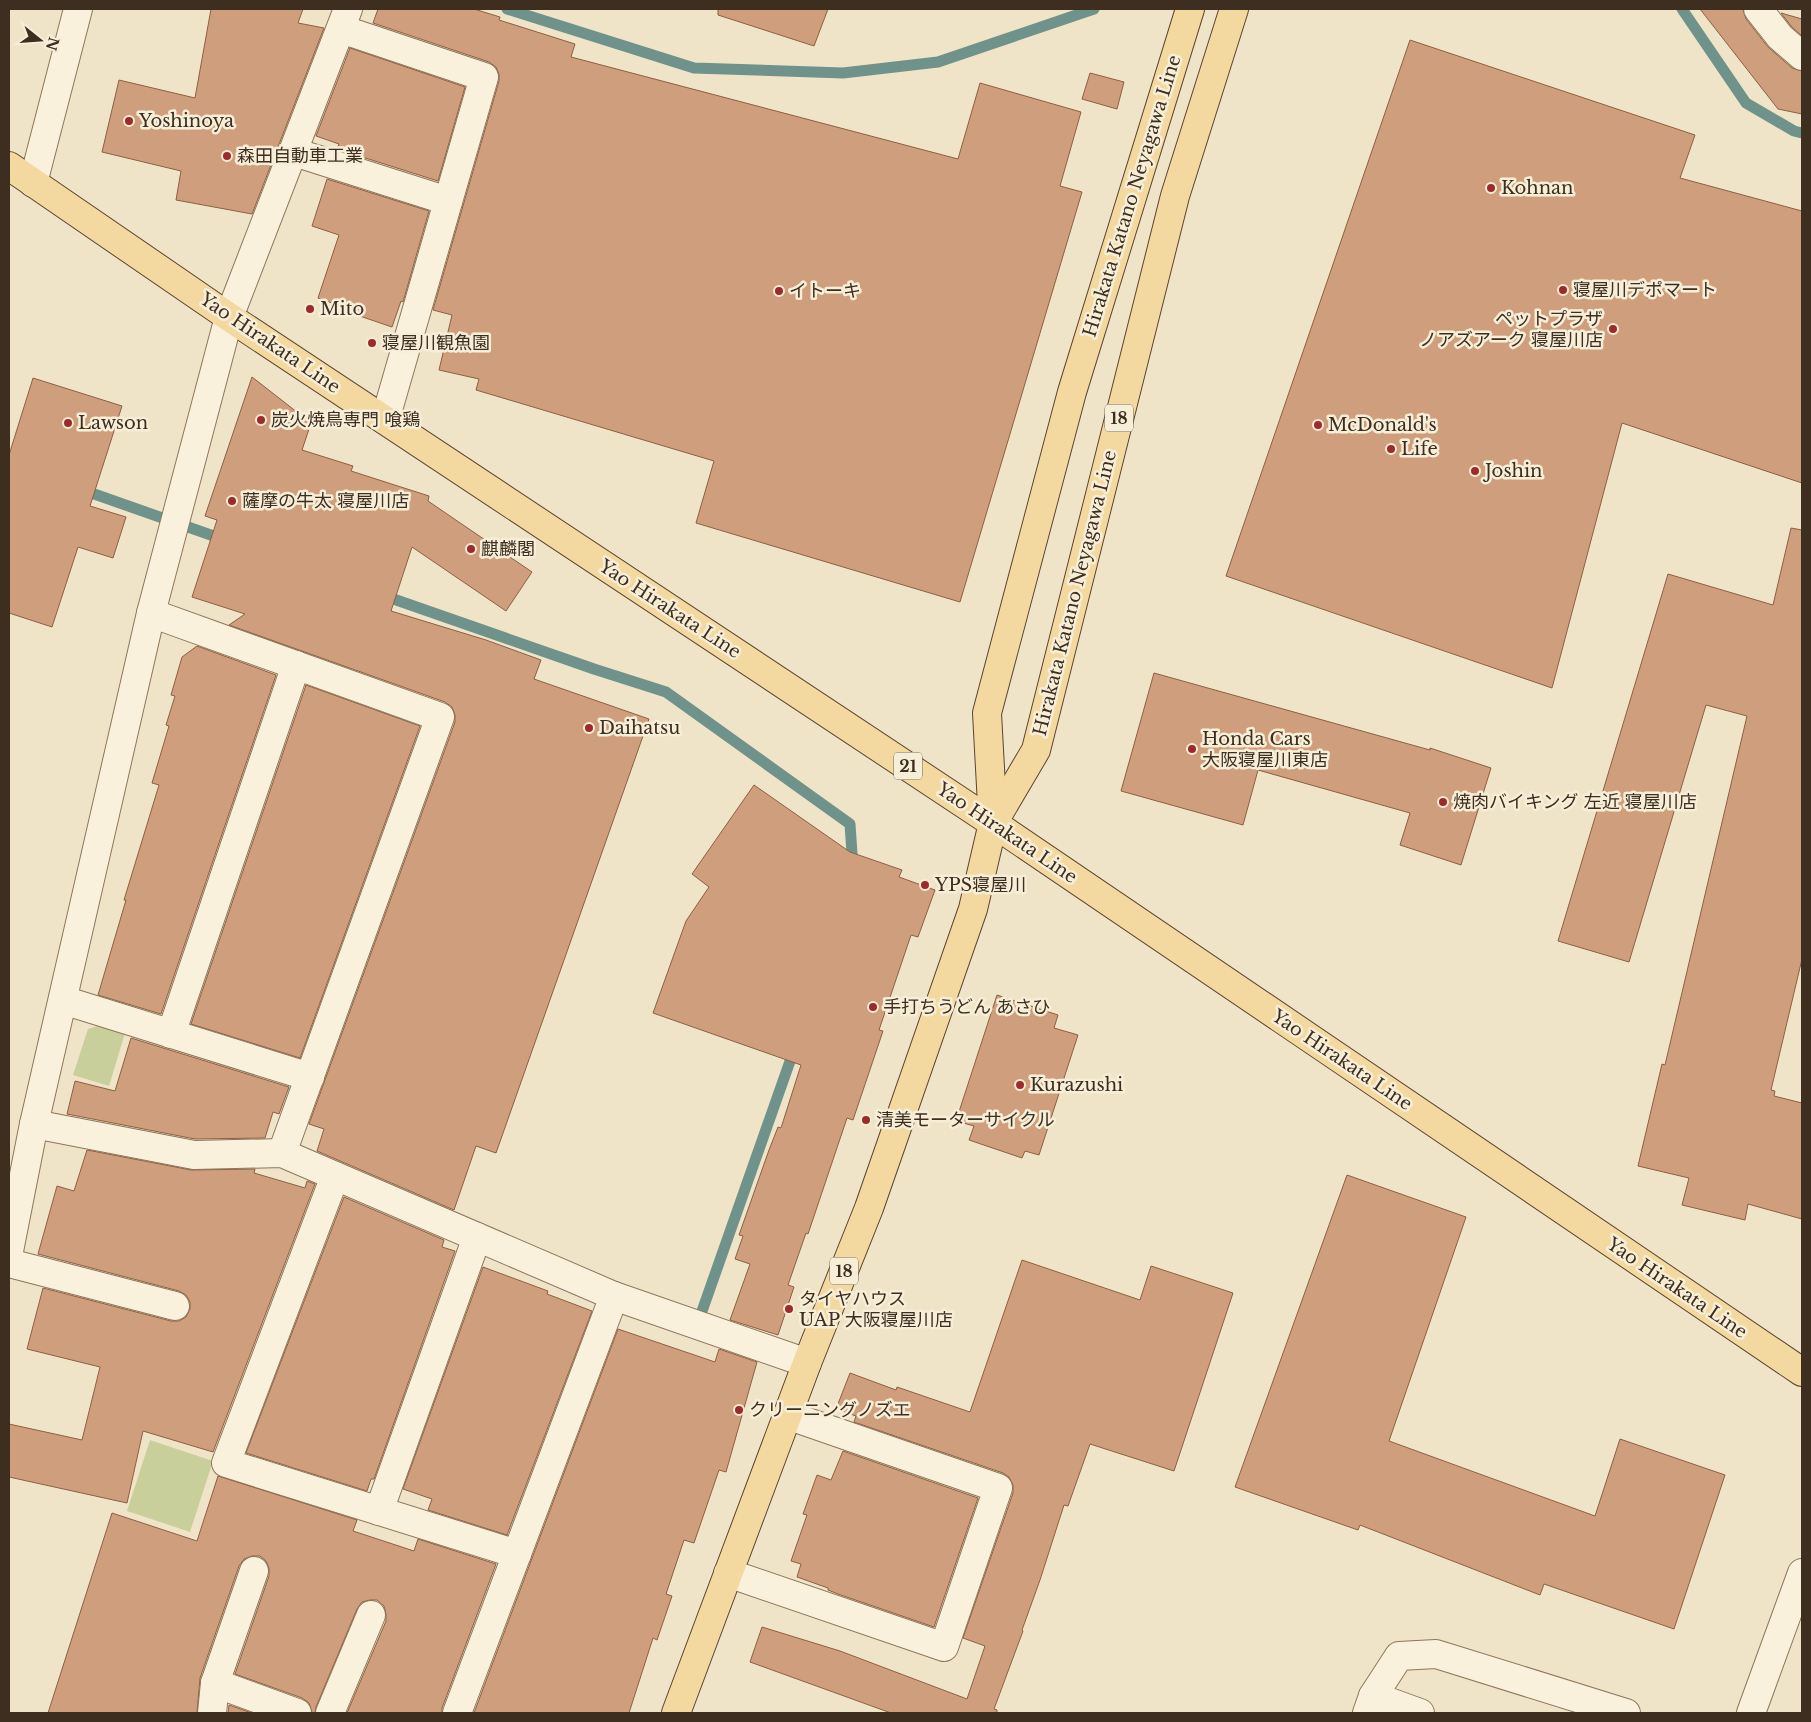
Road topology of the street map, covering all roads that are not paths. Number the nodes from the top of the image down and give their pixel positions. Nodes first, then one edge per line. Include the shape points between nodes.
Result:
1 (78, 9) edge
2 (1190, 9) edge
3 (1234, 9) edge
4 (1758, 9) edge
5 (344, 19) edge
6 (1802, 56) edge
7 (294, 152) junction
8 (9, 166) edge
9 (33, 183) junction
10 (448, 201) junction
11 (229, 317) junction
12 (385, 420) junction
13 (151, 613) junction
14 (296, 665) junction
15 (994, 823) junction
16 (63, 1000) junction
17 (170, 1034) junction
18 (310, 1077) junction
19 (34, 1124) junction
20 (282, 1153) junction
21 (335, 1176) junction
22 (477, 1237) junction
23 (9, 1250) edge
24 (9, 1263) edge
25 (614, 1296) junction
26 (175, 1306) dead end
27 (807, 1363) junction
28 (1802, 1372) edge
29 (788, 1415) junction
30 (379, 1511) junction
31 (517, 1554) junction
32 (254, 1571) dead end
33 (728, 1573) junction
34 (1802, 1573) edge
35 (370, 1615) dead end
36 (214, 1683) junction
37 (1370, 1704) edge
38 (212, 1713) edge
39 (297, 1713) edge
40 (330, 1713) edge
41 (458, 1713) edge
42 (676, 1713) edge
43 (1420, 1713) edge
44 (1626, 1713) edge
45 (1751, 1713) edge

1 - 9 street
2 - 15 main road, Hirakata Katano Neyagawa Line / 18 via 1072,392 987,713
3 - 15 main road, Hirakata Katano Neyagawa Line / 18 via 1175,196 1036,750
4 - 6 street via 1780,37
5 - 7 street
5 - 10 street via 484,77
7 - 10 street
7 - 11 street
8 - 9 main road, Yao Hirakata Line / 21
9 - 11 main road, Yao Hirakata Line / 21
10 - 12 street
11 - 12 main road, Yao Hirakata Line / 21
11 - 13 street
12 - 15 main road, Yao Hirakata Line / 21
13 - 14 street
13 - 16 street
14 - 17 street
14 - 18 street via 440,718
15 - 27 main road, Hirakata Katano Neyagawa Line / 18 via 973,909 869,1208
15 - 28 main road, Yao Hirakata Line / 21
16 - 17 street
16 - 19 street
17 - 18 street
18 - 20 street
19 - 20 street via 194,1155
19 - 23 street
20 - 21 street
21 - 22 street
21 - 30 street via 226,1463
22 - 25 street
22 - 30 street
24 - 26 street
25 - 27 street
25 - 31 street
27 - 29 main road, Hirakata Katano Neyagawa Line / 18
29 - 33 main road, Hirakata Katano Neyagawa Line / 18
29 - 33 street via 998,1488 944,1647
30 - 31 street
31 - 41 street
32 - 36 street
33 - 42 main road, Hirakata Katano Neyagawa Line / 18
34 - 45 street
35 - 40 street
36 - 38 street
36 - 39 street
37 - 43 street
37 - 44 street via 1399,1656 1436,1654

